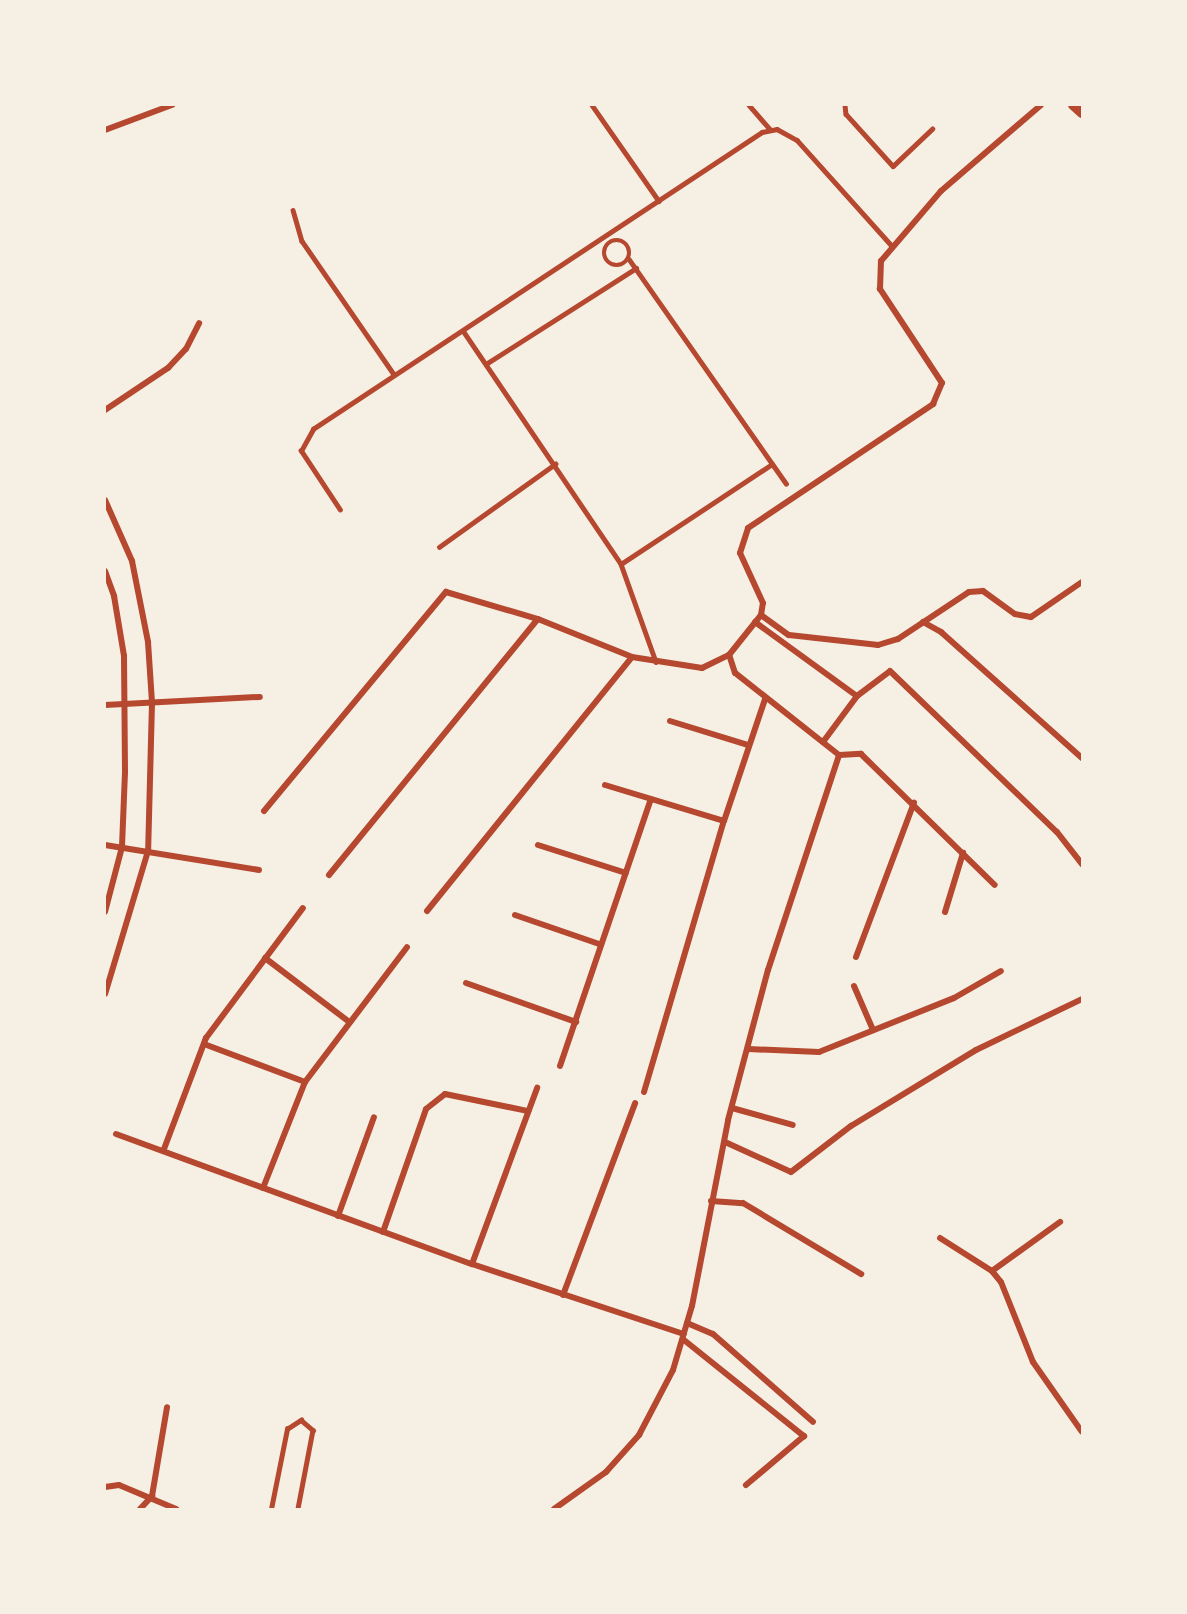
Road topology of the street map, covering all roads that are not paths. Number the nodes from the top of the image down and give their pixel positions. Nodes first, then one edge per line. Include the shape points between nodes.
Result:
1 (172, 105) edge
2 (592, 105) edge
3 (749, 105) edge
4 (845, 105) edge
5 (1041, 105) edge
6 (1073, 105) edge
7 (1082, 113) edge
8 (770, 129) junction
9 (932, 129) dead end
10 (105, 130) edge
11 (659, 201) junction
12 (293, 210) dead end
13 (623, 226) junction
14 (621, 241) junction
15 (892, 246) junction
16 (591, 248) junction
17 (604, 256) junction
18 (629, 259) junction
19 (636, 268) junction
20 (199, 323) dead end
21 (464, 332) junction
22 (486, 364) junction
23 (393, 373) junction
24 (105, 410) edge
25 (555, 464) junction
26 (772, 464) junction
27 (786, 483) dead end
28 (105, 500) edge
29 (340, 510) dead end
30 (439, 547) dead end
31 (621, 564) junction
32 (105, 571) edge
33 (1082, 582) edge
34 (761, 615) junction
35 (538, 619) junction
36 (755, 622) junction
37 (923, 622) junction
38 (729, 655) junction
39 (632, 657) junction
40 (656, 662) junction
41 (857, 696) junction
42 (260, 697) dead end
43 (765, 699) junction
44 (152, 703) junction
45 (124, 704) junction
46 (105, 705) edge
47 (670, 721) dead end
48 (823, 742) junction
49 (748, 745) junction
50 (839, 755) junction
51 (1082, 758) edge
52 (605, 784) dead end
53 (651, 799) junction
54 (914, 803) junction
55 (264, 811) dead end
56 (724, 820) junction
57 (105, 845) edge
58 (538, 845) dead end
59 (122, 847) junction
60 (148, 851) junction
61 (963, 853) junction
62 (1082, 864) edge
63 (259, 870) dead end
64 (626, 873) junction
65 (329, 875) dead end
66 (994, 885) dead end
67 (303, 908) dead end
68 (427, 911) dead end
69 (105, 912) edge
70 (945, 912) dead end
71 (515, 915) dead end
72 (599, 944) junction
73 (407, 947) dead end
74 (856, 957) dead end
75 (265, 958) junction
76 (1001, 971) dead end
77 (466, 983) dead end
78 (854, 986) dead end
79 (105, 994) edge
80 (1082, 999) edge
81 (348, 1021) junction
82 (576, 1022) junction
83 (873, 1030) junction
84 (204, 1044) junction
85 (748, 1049) junction
86 (560, 1066) dead end
87 (305, 1082) junction
88 (537, 1088) dead end
89 (644, 1092) dead end
90 (635, 1102) dead end
91 (732, 1108) junction
92 (528, 1111) junction
93 (374, 1117) dead end
94 (793, 1125) dead end
95 (116, 1134) dead end
96 (725, 1142) junction
97 (164, 1149) junction
98 (263, 1188) junction
99 (711, 1201) junction
100 (338, 1216) junction
101 (1060, 1222) dead end
102 (383, 1232) junction
103 (940, 1239) dead end
104 (472, 1264) junction
105 (992, 1270) junction
106 (861, 1274) dead end
107 (563, 1295) junction
108 (687, 1323) junction
109 (684, 1337) junction
110 (167, 1407) dead end
111 (813, 1422) dead end
112 (1082, 1432) edge
113 (746, 1485) dead end
114 (105, 1487) edge
115 (152, 1496) junction
116 (140, 1509) edge
117 (176, 1509) edge
118 (271, 1509) edge
119 (298, 1509) edge
120 (554, 1509) edge

1 - 10 street
2 - 11 lane
3 - 8 lane
4 - 9 lane via 846,114 893,166
5 - 15 street via 941,191
6 - 7 street
8 - 11 lane
8 - 15 lane via 787,131 797,140
11 - 13 lane
12 - 23 lane via 302,241
13 - 14 lane
13 - 16 lane
14 - 17 lane via 609,243
14 - 18 lane via 628,246
15 - 34 street via 881,261 880,289 942,383 933,404 748,528 740,553 763,603
16 - 17 lane
16 - 21 lane
17 - 18 lane via 614,266
18 - 19 lane
19 - 22 lane
19 - 26 lane
20 - 24 street via 186,349 168,368
21 - 22 lane
21 - 23 lane
22 - 25 lane
23 - 29 lane via 313,429 301,451
25 - 30 lane
25 - 31 lane
26 - 27 lane
26 - 31 lane
28 - 44 street via 132,561 148,642
31 - 40 lane
32 - 45 street via 114,596 124,656
33 - 37 street via 1031,617 1015,614 992,595 976,591
34 - 36 street
34 - 37 street via 789,635 866,645 898,639
35 - 39 street
35 - 55 street via 446,592
35 - 65 street
36 - 38 street
36 - 41 street
37 - 51 street via 941,632
38 - 40 street via 702,668
38 - 43 street via 735,673
39 - 40 street
39 - 68 street
41 - 48 street
41 - 62 street via 890,672 1057,832
42 - 44 street
43 - 48 street
43 - 49 street
44 - 45 street
44 - 60 street
45 - 46 street
45 - 59 street
47 - 49 street
48 - 50 street
49 - 56 street
50 - 54 street via 861,754
50 - 85 street via 768,970
52 - 53 street
53 - 56 street
53 - 64 street
54 - 61 street
54 - 74 street
56 - 89 street
57 - 59 street
58 - 64 street
59 - 60 street
59 - 69 street
60 - 63 street
60 - 79 street
61 - 66 street
61 - 70 street
64 - 72 street
67 - 75 street
71 - 72 street
72 - 82 street
73 - 81 street
75 - 81 street
75 - 84 street
76 - 83 street via 954,998
77 - 82 street
78 - 83 street
80 - 96 street via 976,1050 851,1126 791,1172
81 - 87 street
82 - 86 street
83 - 85 street via 819,1052
84 - 87 street
84 - 97 street
85 - 91 street
87 - 98 street
88 - 92 street
90 - 107 street
91 - 94 street
91 - 96 street
92 - 102 street via 445,1094 426,1109
92 - 104 street
93 - 100 street
95 - 97 street
96 - 99 street
97 - 98 street
98 - 100 street
99 - 106 street via 743,1203
99 - 108 street
100 - 102 street
101 - 105 street
102 - 104 street
103 - 105 street
104 - 107 street
105 - 112 street via 1001,1282 1032,1362
107 - 109 street
108 - 109 street
108 - 111 street via 713,1334
109 - 113 street via 804,1436
109 - 120 street via 673,1370 639,1436 606,1472
110 - 115 street
114 - 115 street via 119,1485
115 - 116 street
115 - 117 street
118 - 119 lane via 287,1429 301,1420 313,1430

